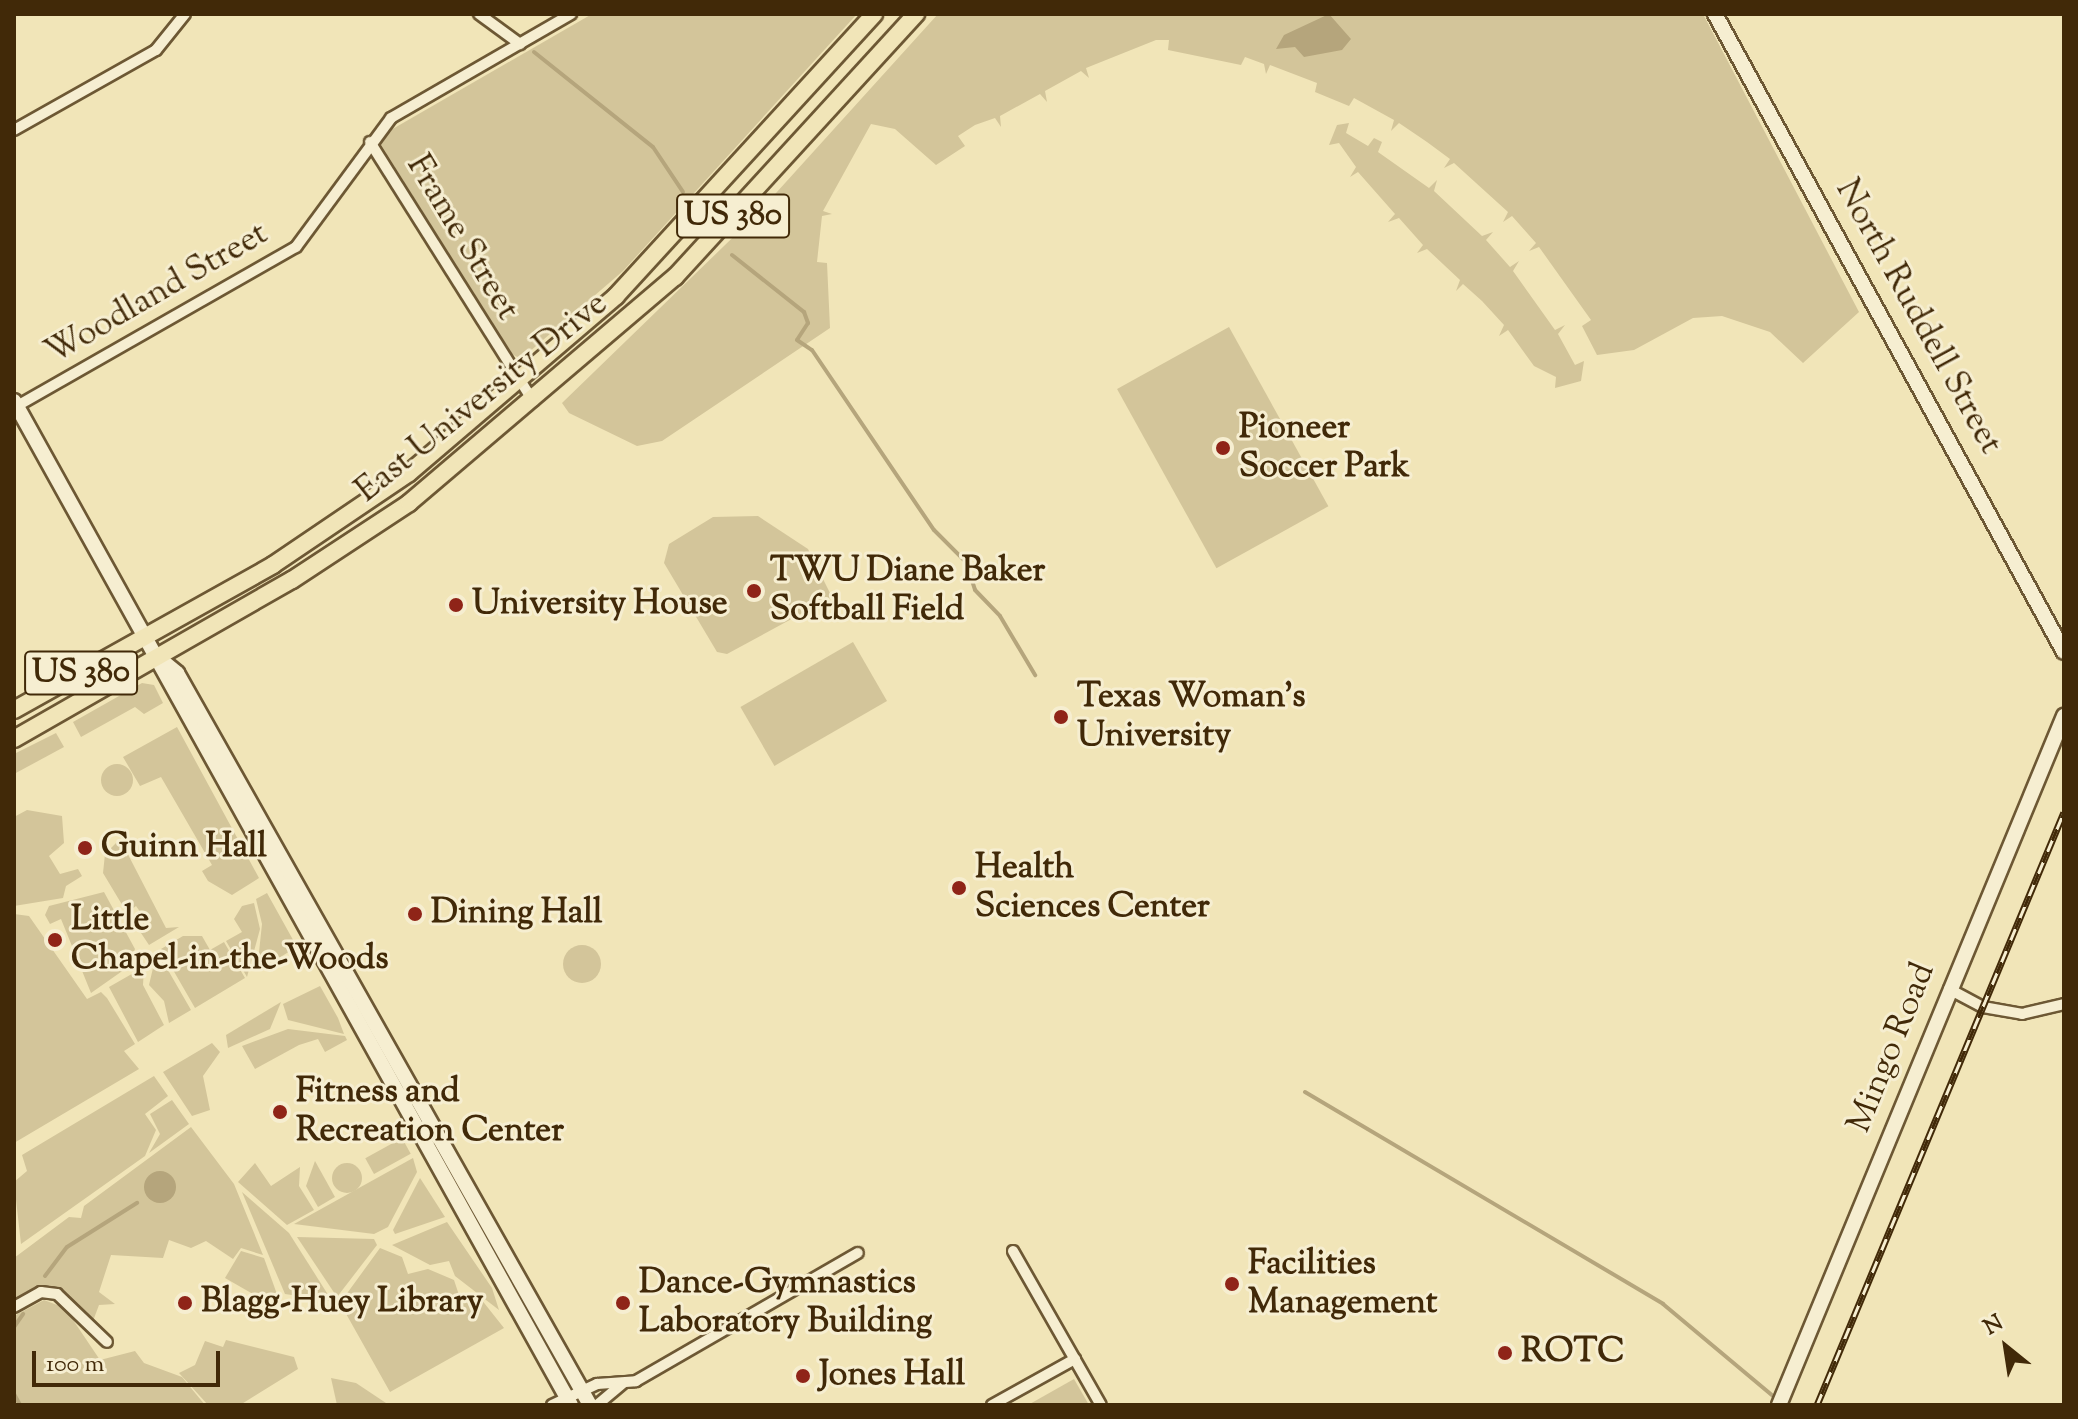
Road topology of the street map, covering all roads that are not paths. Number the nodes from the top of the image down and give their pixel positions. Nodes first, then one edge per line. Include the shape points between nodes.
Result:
1 (185, 14) edge
2 (479, 14) edge
3 (571, 14) edge
4 (874, 14) edge
5 (916, 14) edge
6 (1715, 14) edge
7 (520, 44) junction
8 (14, 130) edge
9 (370, 142) junction
10 (518, 383) junction
11 (534, 402) junction
12 (15, 403) edge
13 (147, 637) junction
14 (2064, 652) edge
15 (160, 659) junction
16 (14, 710) edge
17 (2064, 716) edge
18 (14, 739) edge
19 (1949, 989) junction
20 (2064, 1004) edge
21 (1013, 1251) dead end
22 (858, 1253) dead end
23 (14, 1307) edge
24 (107, 1342) dead end
25 (1075, 1359) junction
26 (623, 1383) junction
27 (581, 1390) junction
28 (569, 1401) edge
29 (552, 1405) edge
30 (590, 1405) edge
31 (597, 1405) edge
32 (992, 1405) edge
33 (1101, 1405) edge
34 (1779, 1405) edge

1 - 8 street via 156,50
2 - 7 street
3 - 7 street, Woodland Street
4 - 10 main road, East University Drive / US 380 via 616,296
5 - 11 main road, East University Drive / US 380 via 675,277
6 - 14 main road, North Ruddell Street
7 - 9 street, Woodland Street via 391,118
9 - 10 street, Frame Street
9 - 12 street, Woodland Street via 296,247
10 - 11 street, Frame Street
10 - 13 main road, East University Drive / US 380 via 409,473 273,565
11 - 15 main road, East University Drive / US 380 via 409,503
12 - 13 main road
13 - 15 main road
13 - 16 main road, East University Drive / US 380
15 - 18 main road, East University Drive / US 380
15 - 27 main road via 177,673
15 - 28 main road via 164,681
17 - 19 main road, Mingo Road
19 - 20 street via 1983,1007 2022,1014
19 - 34 main road, Mingo Road
21 - 25 street
22 - 26 street
23 - 24 street via 41,1292 57,1294
25 - 32 street
25 - 33 street
26 - 27 street
26 - 31 street
27 - 28 street
27 - 30 main road
28 - 29 street

